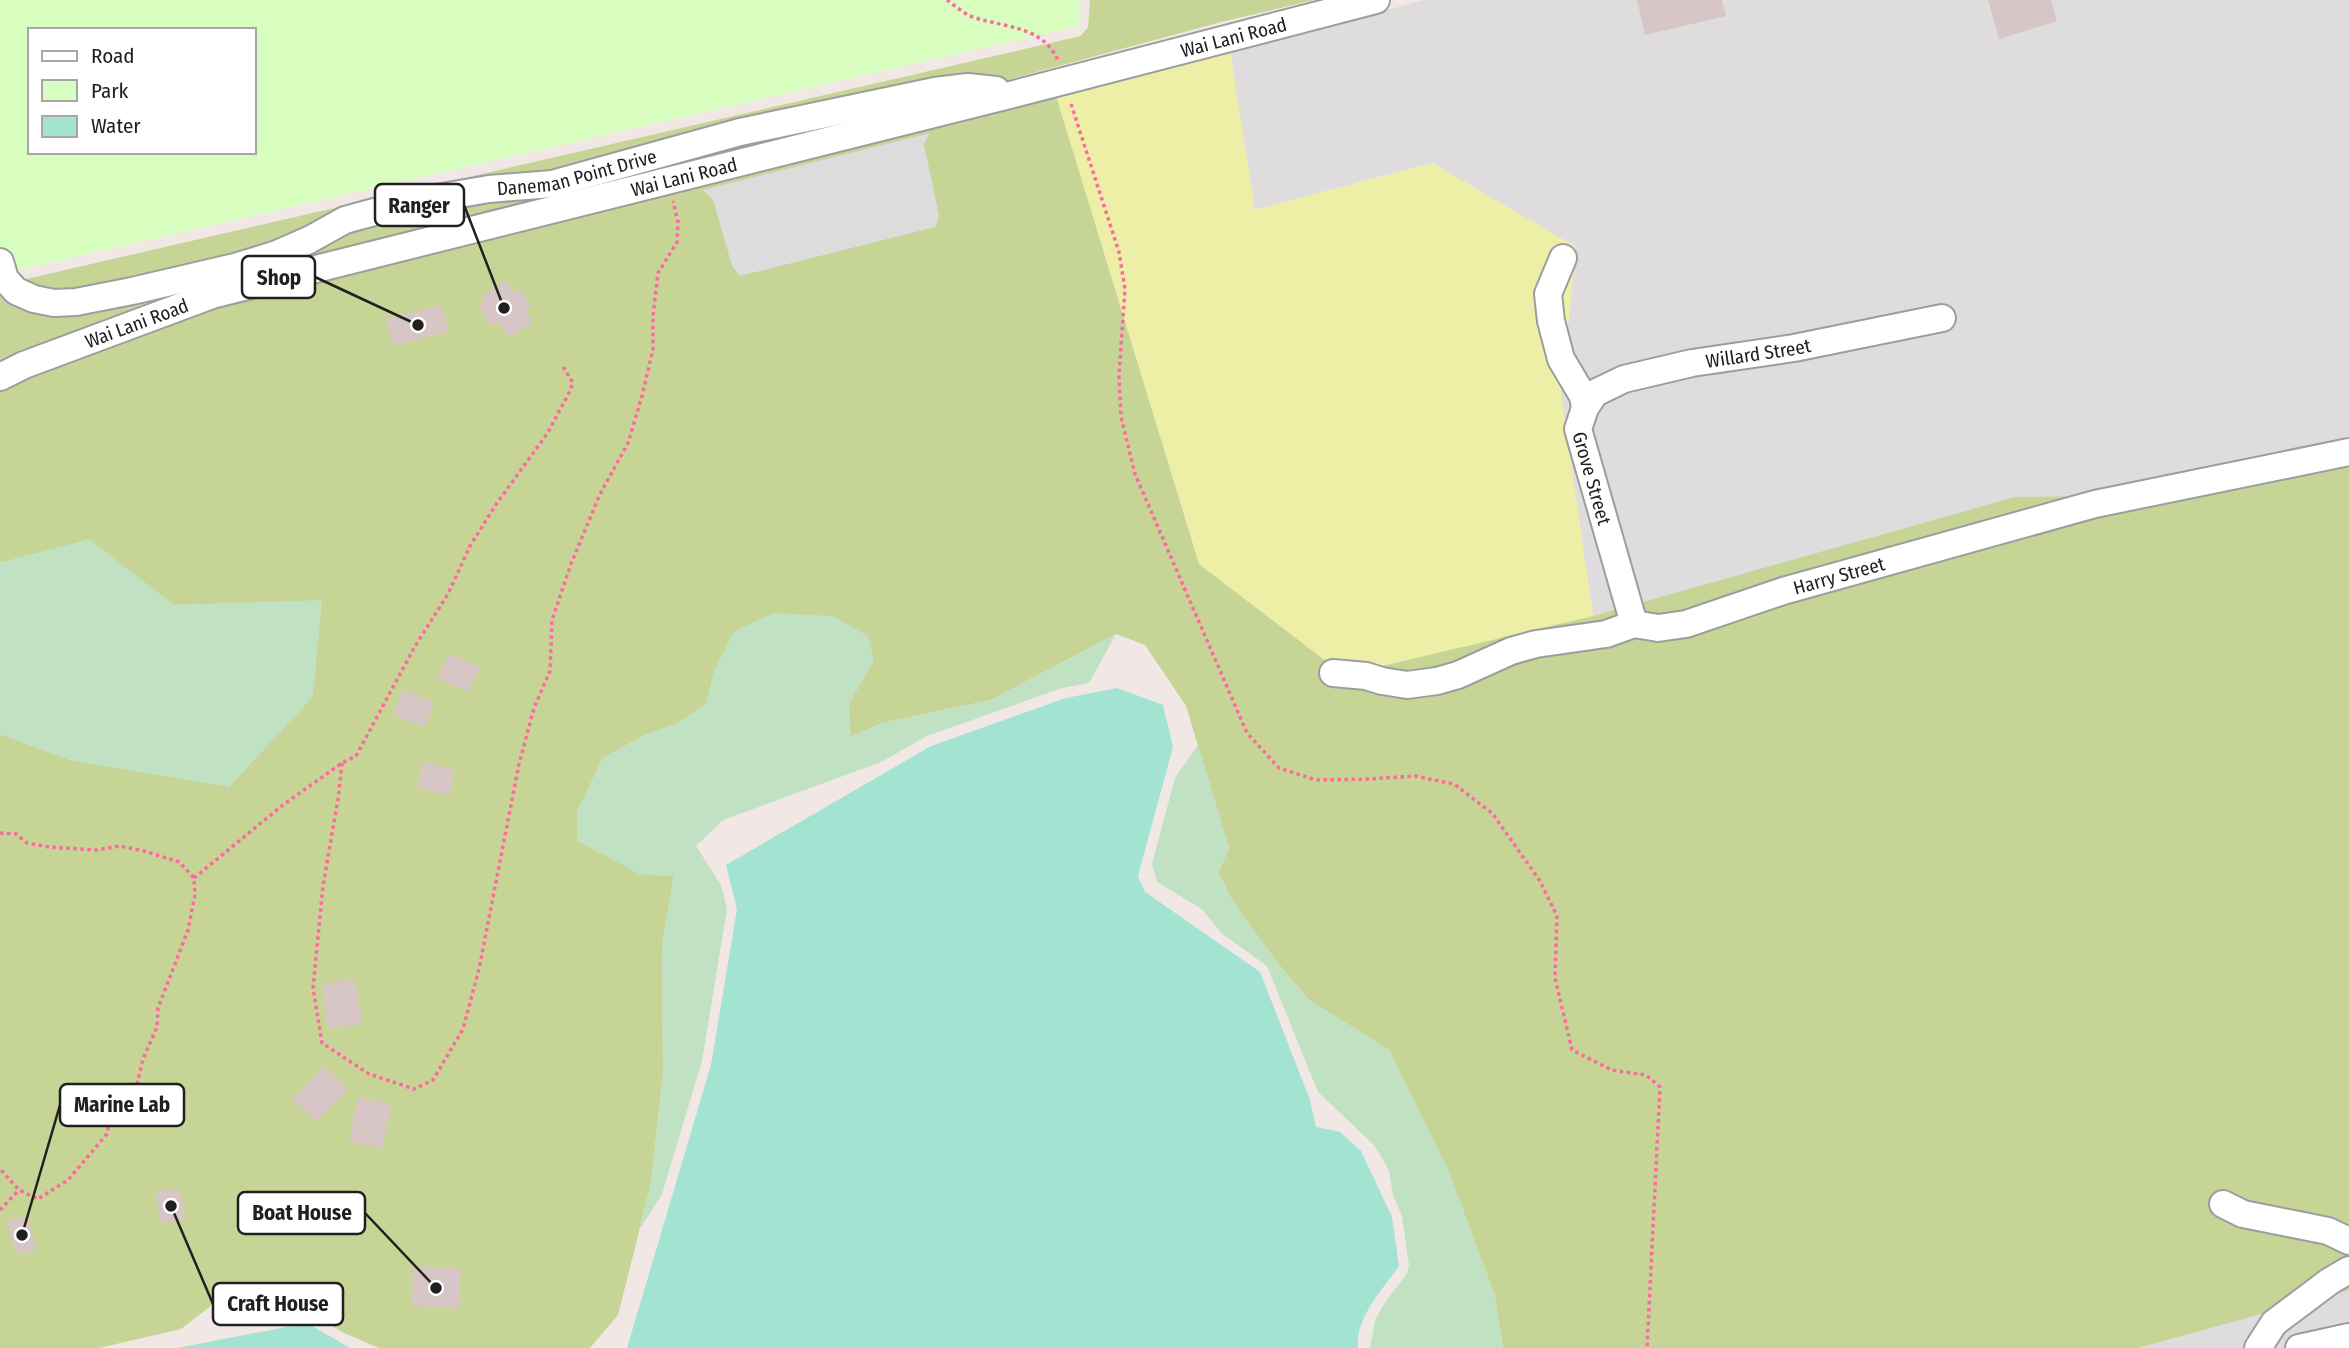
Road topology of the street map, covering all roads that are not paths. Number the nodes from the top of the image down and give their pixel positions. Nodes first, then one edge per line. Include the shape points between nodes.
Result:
1 (1376, 0) edge
2 (1014, 94) junction
3 (1563, 258) dead end
4 (0, 261) edge
5 (1942, 318) dead end
6 (0, 377) edge
7 (1585, 408) junction
8 (2349, 452) edge
9 (1634, 624) junction
10 (1333, 673) dead end
11 (2223, 1204) dead end
12 (2349, 1241) edge
13 (2349, 1270) edge
14 (2349, 1337) edge
15 (2258, 1348) edge
16 (2299, 1348) edge

1 - 2 street, Wai Lani Road
2 - 4 street, Daneman Point Drive via 984,88 936,91 740,132 552,184 407,203 345,220 277,254 235,267 76,302 54,303 16,291 5,279
2 - 6 street, Wai Lani Road via 212,295
3 - 7 street, Grove Street via 1548,294 1551,321 1561,359
5 - 7 street, Willard Street via 1624,379 1595,393
7 - 9 street, Grove Street via 1578,429
8 - 9 street, Harry Street via 2095,504 1783,591 1686,624 1658,628
9 - 10 street, Harry Street via 1606,634 1511,650 1458,676 1437,681 1406,685
11 - 12 street via 2243,1214 2328,1231
13 - 15 street via 2274,1323
14 - 16 street

